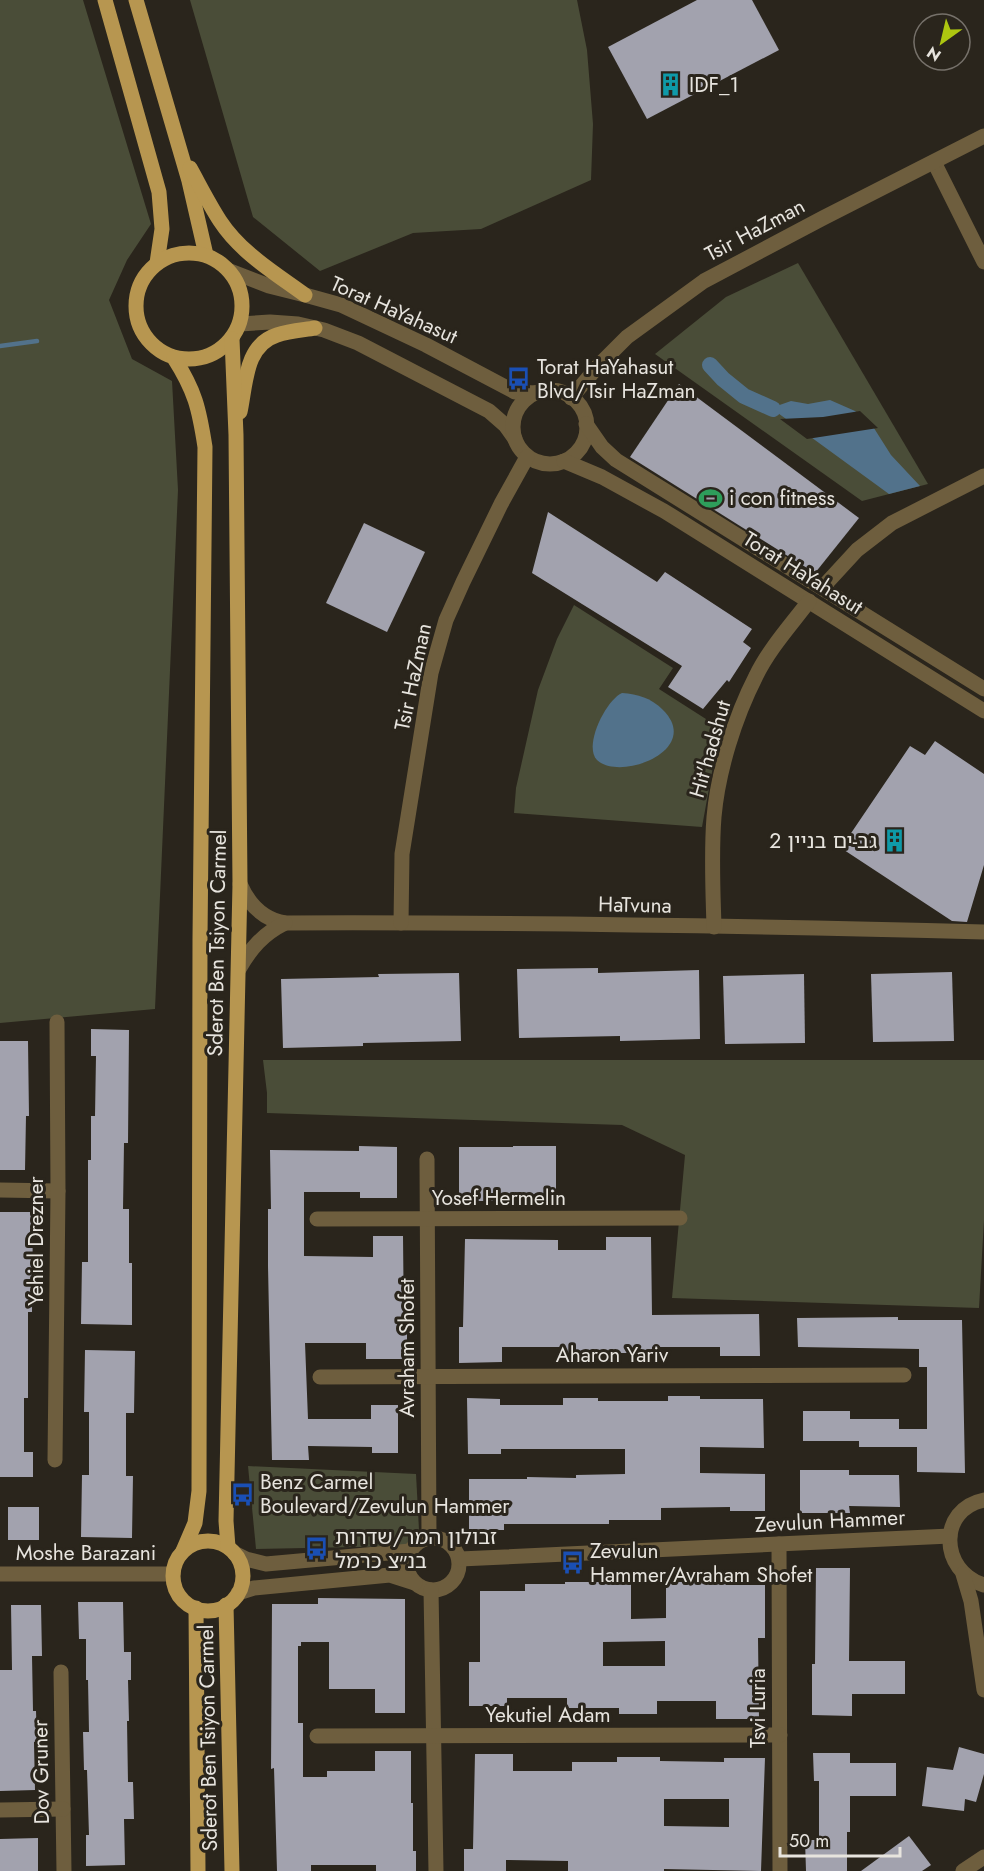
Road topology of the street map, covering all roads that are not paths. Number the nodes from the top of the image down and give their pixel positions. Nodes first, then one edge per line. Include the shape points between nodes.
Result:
1 (105, 0) edge
2 (136, 0) edge
3 (984, 136) edge
4 (179, 148) junction
5 (934, 162) junction
6 (206, 255) junction
7 (984, 262) edge
8 (157, 263) junction
9 (230, 271) junction
10 (305, 295) junction
11 (240, 324) junction
12 (315, 328) junction
13 (232, 339) junction
14 (174, 358) junction
15 (536, 393) junction
16 (571, 398) junction
17 (586, 424) junction
18 (236, 435) junction
19 (515, 439) junction
20 (527, 457) junction
21 (564, 461) junction
22 (984, 476) edge
23 (822, 588) junction
24 (810, 601) junction
25 (984, 689) edge
26 (984, 711) edge
27 (240, 884) junction
28 (285, 923) junction
29 (401, 923) junction
30 (714, 927) junction
31 (984, 932) edge
32 (239, 969) junction
33 (57, 1022) dead end
34 (427, 1159) dead end
35 (0, 1190) edge
36 (58, 1191) junction
37 (680, 1218) dead end
38 (317, 1219) dead end
39 (428, 1219) junction
40 (904, 1375) dead end
41 (320, 1377) dead end
42 (428, 1377) junction
43 (55, 1460) dead end
44 (984, 1500) edge
45 (950, 1536) junction
46 (429, 1537) junction
47 (779, 1544) junction
48 (231, 1550) junction
49 (183, 1551) junction
50 (410, 1551) junction
51 (460, 1559) junction
52 (0, 1574) edge
53 (173, 1574) junction
54 (963, 1574) junction
55 (415, 1583) junction
56 (984, 1585) edge
57 (431, 1590) junction
58 (238, 1593) junction
59 (226, 1605) junction
60 (196, 1608) junction
61 (61, 1672) dead end
62 (984, 1690) edge
63 (780, 1735) junction
64 (317, 1736) dead end
65 (434, 1736) junction
66 (63, 1809) junction
67 (0, 1810) edge
68 (984, 1857) edge
69 (64, 1871) edge
70 (198, 1871) edge
71 (232, 1871) edge
72 (436, 1871) edge
73 (780, 1871) edge
74 (963, 1871) edge

1 - 8 main road via 159,192 162,229
2 - 4 main road
3 - 5 street, Tsir HaZman
4 - 6 main road
4 - 10 main road via 221,222 240,245
5 - 7 street
5 - 16 street, Tsir HaZman via 704,281 627,337
6 - 8 main road via 189,252
6 - 9 main road
8 - 14 main road via 138,290 139,324 146,339
9 - 10 street, Torat HaYahasut
9 - 11 main road via 242,296
10 - 15 street, Torat HaYahasut via 341,305 378,322 516,392
11 - 12 street via 270,322
11 - 13 main road
12 - 18 main road via 277,335 258,347 252,356
12 - 19 street via 358,343 489,411
13 - 14 main road via 206,357
13 - 18 main road, Sderot Ben Tsiyon Carmel
14 - 49 main road, Sderot Ben Tsiyon Carmel via 198,407 204,447 199,1491 195,1522
15 - 16 street via 560,392
15 - 19 street via 519,407 514,417
16 - 17 street via 579,405
17 - 21 street via 582,446
17 - 23 street, Torat HaYahasut via 616,460
18 - 27 main road, Sderot Ben Tsiyon Carmel
19 - 20 street
20 - 21 street via 545,464
20 - 29 street, Tsir HaZman via 446,620 431,673 402,854
21 - 24 street, Torat HaYahasut via 664,511
22 - 23 street via 892,522 857,550
23 - 25 street, Torat HaYahasut
24 - 26 street, Torat HaYahasut
24 - 30 street, Hit'hadshut via 756,675 731,738 714,815
27 - 28 street, HaTvuna via 252,906 263,916
27 - 32 main road, Sderot Ben Tsiyon Carmel
28 - 29 street, HaTvuna
28 - 32 street via 262,937
29 - 30 street, HaTvuna
30 - 31 street, HaTvuna
32 - 48 main road, Sderot Ben Tsiyon Carmel via 227,1498
33 - 36 street, Yehiel Drezner
34 - 39 street, Avraham Shofet
35 - 36 street
36 - 43 street, Yehiel Drezner
37 - 39 street, Yosef Hermelin
38 - 39 street, Yosef Hermelin
39 - 42 street, Avraham Shofet
40 - 42 street, Aharon Yariv
41 - 42 street, Aharon Yariv
42 - 46 street, Avraham Shofet
44 - 45 street via 959,1514
45 - 47 street, Zevulun Hammer
45 - 54 street via 954,1563
46 - 50 street
46 - 51 street via 445,1540
47 - 51 street, Zevulun Hammer
47 - 63 street, Tsvi Luria
48 - 49 main road via 220,1543 200,1541
48 - 50 street via 266,1564
48 - 58 main road via 242,1572
49 - 53 main road
50 - 55 street via 407,1568
51 - 57 street via 453,1581 447,1587
52 - 53 street, Moshe Barazani
53 - 60 main road via 178,1595
54 - 56 street
54 - 62 street via 971,1601
55 - 57 street
55 - 58 street via 390,1575 254,1588
57 - 65 street
58 - 59 main road
59 - 60 main road via 206,1611
59 - 71 main road, Sderot Ben Tsiyon Carmel
60 - 70 main road, Sderot Ben Tsiyon Carmel
61 - 66 street, Dov Gruner
63 - 65 street, Yekutiel Adam
63 - 73 street, Tsvi Luria
64 - 65 street, Yekutiel Adam
65 - 72 street
66 - 67 street
66 - 69 street, Dov Gruner
68 - 74 street

